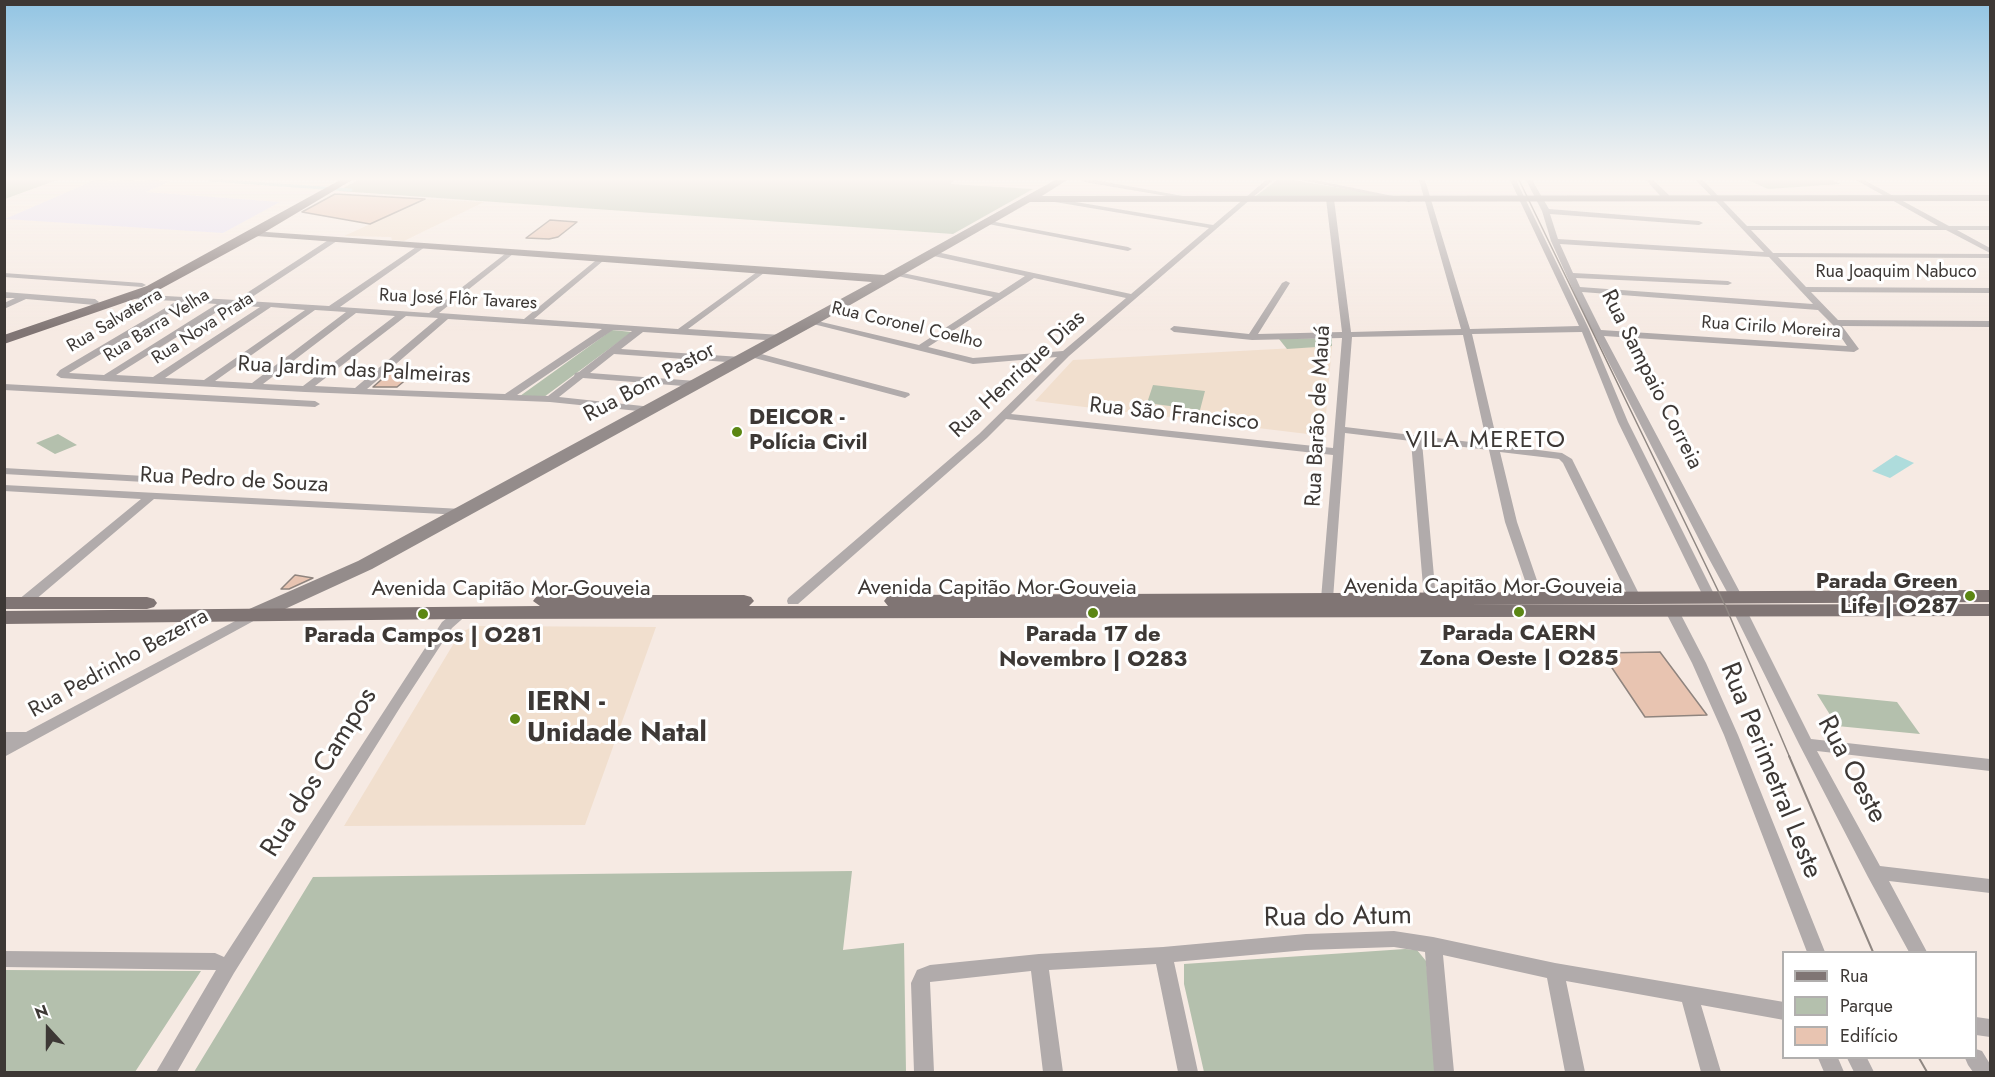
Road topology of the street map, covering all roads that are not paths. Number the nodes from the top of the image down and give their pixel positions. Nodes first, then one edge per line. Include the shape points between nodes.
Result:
1 (242, 230) edge
2 (261, 230) edge
3 (973, 230) edge
4 (1031, 230) edge
5 (1209, 230) edge
6 (1334, 230) edge
7 (1436, 230) edge
8 (1536, 230) edge
9 (1552, 230) edge
10 (1748, 230) edge
11 (1949, 230) edge
12 (256, 233) junction
13 (336, 239) junction
14 (1555, 241) junction
15 (422, 245) junction
16 (1128, 249) dead end
17 (1990, 251) edge
18 (510, 252) junction
19 (932, 253) junction
20 (1769, 255) junction
21 (1990, 256) edge
22 (600, 259) junction
23 (761, 271) junction
24 (1034, 274) junction
25 (4, 275) edge
26 (1570, 275) junction
27 (890, 276) junction
28 (1286, 283) dead end
29 (1728, 283) dead end
30 (142, 285) junction
31 (1578, 289) junction
32 (1802, 289) junction
33 (1990, 290) edge
34 (4, 295) edge
35 (134, 296) junction
36 (1002, 296) junction
37 (25, 297) junction
38 (1133, 297) junction
39 (185, 300) junction
40 (226, 302) junction
41 (94, 303) junction
42 (237, 303) junction
43 (269, 305) junction
44 (4, 307) edge
45 (1819, 307) junction
46 (313, 308) junction
47 (331, 309) junction
48 (356, 310) junction
49 (403, 314) junction
50 (431, 315) junction
51 (446, 316) junction
52 (528, 320) junction
53 (812, 321) junction
54 (1990, 324) edge
55 (613, 326) junction
56 (1583, 326) junction
57 (1839, 327) junction
58 (642, 328) junction
59 (1174, 329) dead end
60 (1466, 330) junction
61 (1990, 330) edge
62 (680, 331) junction
63 (1599, 333) junction
64 (4, 335) edge
65 (1347, 337) junction
66 (781, 338) junction
67 (1252, 338) junction
68 (4, 340) edge
69 (919, 349) junction
70 (610, 351) junction
71 (1066, 354) junction
72 (746, 357) junction
73 (63, 372) joint
74 (578, 375) junction
75 (105, 378) junction
76 (156, 380) junction
77 (206, 383) junction
78 (696, 384) junction
79 (255, 386) junction
80 (4, 387) edge
81 (305, 389) junction
82 (358, 391) junction
83 (904, 394) dead end
84 (507, 397) junction
85 (550, 399) junction
86 (315, 404) dead end
87 (648, 409) junction
88 (1005, 416) junction
89 (1340, 429) junction
90 (1416, 438) junction
91 (1494, 447) junction
92 (1339, 452) junction
93 (4, 471) edge
94 (162, 480) dead end
95 (4, 488) edge
96 (152, 496) junction
97 (462, 512) junction
98 (1990, 596) edge
99 (1537, 598) junction
100 (1635, 598) junction
101 (1710, 598) junction
102 (1327, 599) junction
103 (1430, 599) junction
104 (793, 601) junction
105 (14, 603) edge
106 (282, 603) junction
107 (1739, 604) junction
108 (1565, 605) junction
109 (655, 607) junction
110 (1990, 610) edge
111 (1672, 611) junction
112 (462, 613) junction
113 (254, 615) junction
114 (4, 618) edge
115 (4, 738) edge
116 (28, 738) junction
117 (1806, 744) junction
118 (4, 751) edge
119 (1990, 765) edge
120 (1874, 872) junction
121 (1990, 885) edge
122 (1433, 945) junction
123 (1816, 951) edge
124 (1917, 951) edge
125 (1163, 955) junction
126 (4, 959) edge
127 (1039, 962) junction
128 (228, 967) junction
129 (1556, 971) junction
130 (1689, 995) junction
131 (1782, 1011) edge
132 (166, 1072) edge
133 (924, 1072) edge
134 (1053, 1072) edge
135 (1188, 1072) edge
136 (1444, 1072) edge
137 (1575, 1072) edge
138 (1711, 1072) edge

1 - 30 main road
2 - 12 main road
3 - 19 main road, Rua Bom Pastor
4 - 16 street
5 - 38 street, Rua Henrique Dias
6 - 65 street, Rua Barão de Mauá
7 - 60 street
8 - 56 street, Rua Sampaio Correia
9 - 14 street, Rua Sampaio Correia
10 - 20 street, Rua Cirilo Moreira
11 - 17 street
12 - 13 main road
12 - 35 main road
13 - 15 main road
13 - 42 street
14 - 20 street
14 - 26 street, Rua Sampaio Correia
15 - 18 main road
15 - 47 street
18 - 22 main road
18 - 50 street
19 - 24 street
19 - 27 main road, Rua Bom Pastor
20 - 21 street
20 - 32 street, Rua Cirilo Moreira
22 - 23 main road
22 - 52 street
23 - 27 main road
23 - 62 street
24 - 36 street
24 - 38 street
25 - 30 street
26 - 29 street
26 - 31 street, Rua Sampaio Correia
27 - 36 street
27 - 53 main road, Rua Bom Pastor
28 - 67 street
30 - 41 main road
31 - 45 street
31 - 63 street, Rua Sampaio Correia
32 - 33 street, Rua Joaquim Nabuco
32 - 45 street, Rua Cirilo Moreira
34 - 37 street
35 - 39 street, Rua José Flôr Tavares
35 - 68 main road
36 - 69 street
37 - 41 street
37 - 44 street
38 - 71 street, Rua Henrique Dias
39 - 40 street, Rua José Flôr Tavares
39 - 73 street, Rua Salvaterra
40 - 42 street, Rua José Flôr Tavares
40 - 75 street, Rua Barra Velha
41 - 64 main road
42 - 43 street, Rua José Flôr Tavares
43 - 46 street, Rua José Flôr Tavares
43 - 76 street, Rua Nova Prata
45 - 57 street, Rua Cirilo Moreira
46 - 47 street, Rua José Flôr Tavares
46 - 77 street, Rua Nova Prata
47 - 48 street, Rua José Flôr Tavares
48 - 49 street, Rua José Flôr Tavares
48 - 79 street
49 - 50 street, Rua José Flôr Tavares
49 - 81 street
50 - 51 street, Rua José Flôr Tavares
51 - 52 street, Rua José Flôr Tavares
51 - 82 street
52 - 55 street, Rua José Flôr Tavares
53 - 66 main road, Rua Bom Pastor
53 - 69 street, Rua Coronel Coelho
54 - 57 street
55 - 58 street, Rua José Flôr Tavares
55 - 84 street
56 - 60 street
56 - 101 street, Rua Sampaio Correia via 1623,422
57 - 61 street
57 - 63 street, Rua Cirilo Moreira via 1854,350
58 - 62 street, Rua José Flôr Tavares
58 - 70 street
59 - 67 street
60 - 65 street
60 - 91 street
62 - 66 street, Rua José Flôr Tavares
63 - 107 street, Rua Sampaio Correia
65 - 67 street
65 - 89 street, Rua Barão de Mauá
66 - 72 main road, Rua Bom Pastor
69 - 71 street, Rua Coronel Coelho via 973,362
70 - 72 street
70 - 74 street
71 - 88 street, Rua Henrique Dias
72 - 78 main road, Rua Bom Pastor
72 - 83 street
73 - 75 street, Rua Jardim das Palmeiras via 64,376
74 - 78 street
74 - 85 street
75 - 76 street, Rua Jardim das Palmeiras
76 - 77 street, Rua Jardim das Palmeiras
77 - 79 street, Rua Jardim das Palmeiras
78 - 87 main road, Rua Bom Pastor
79 - 81 street, Rua Jardim das Palmeiras
80 - 86 street
81 - 82 street, Rua Jardim das Palmeiras
82 - 84 street, Rua Jardim das Palmeiras
84 - 85 street, Rua Jardim das Palmeiras
85 - 87 street, Rua Jardim das Palmeiras
87 - 97 main road, Rua Bom Pastor
88 - 92 street, Rua São Francisco
88 - 104 street, Rua Henrique Dias
89 - 90 street
89 - 92 street, Rua Barão de Mauá
90 - 91 street
90 - 103 street
91 - 99 street via 1511,522
91 - 100 street via 1558,454 1568,461
92 - 102 street, Rua Barão de Mauá
93 - 94 street
95 - 96 street, Rua Pedro de Souza
96 - 97 street, Rua Pedro de Souza
96 - 105 street
97 - 106 main road, Rua Bom Pastor
98 - 107 main road, Avenida Capitão Mor-Gouveia
99 - 103 main road, Avenida Capitão Mor-Gouveia
99 - 108 main road, Avenida Capitão Mor-Gouveia
100 - 101 main road, Avenida Capitão Mor-Gouveia
100 - 108 main road, Avenida Capitão Mor-Gouveia
101 - 107 main road, Avenida Capitão Mor-Gouveia
102 - 103 main road, Avenida Capitão Mor-Gouveia
102 - 104 main road, Avenida Capitão Mor-Gouveia
104 - 109 main road, Avenida Capitão Mor-Gouveia
105 - 106 main road, Avenida Capitão Mor-Gouveia
106 - 109 main road, Avenida Capitão Mor-Gouveia
106 - 113 main road, Rua Bom Pastor
107 - 110 main road, Avenida Capitão Mor-Gouveia
107 - 111 main road, Avenida Capitão Mor-Gouveia
107 - 117 street, Rua Oeste
108 - 109 main road, Avenida Capitão Mor-Gouveia
108 - 111 main road, Avenida Capitão Mor-Gouveia
109 - 112 main road, Avenida Capitão Mor-Gouveia
111 - 123 street, Rua Perimetral Leste via 1731,735
112 - 113 main road, Avenida Capitão Mor-Gouveia
112 - 128 street, Rua dos Campos via 447,626 402,692
113 - 114 main road, Avenida Capitão Mor-Gouveia
113 - 116 street, Rua Pedrinho Bezerra
115 - 116 street
116 - 118 street, Rua Pedrinho Bezerra
117 - 119 street
117 - 120 street, Rua Oeste
120 - 121 street
120 - 124 street, Rua Oeste
122 - 125 street, Rua do Atum via 1394,939 1356,940
122 - 129 street, Rua do Atum
122 - 136 street
125 - 127 street, Rua do Atum
125 - 135 street
126 - 128 street via 215,961
127 - 133 street, Rua do Atum via 924,975 920,983
127 - 134 street
128 - 132 street, Rua dos Campos
129 - 130 street, Rua do Atum
129 - 137 street
130 - 131 street, Rua do Atum
130 - 138 street

